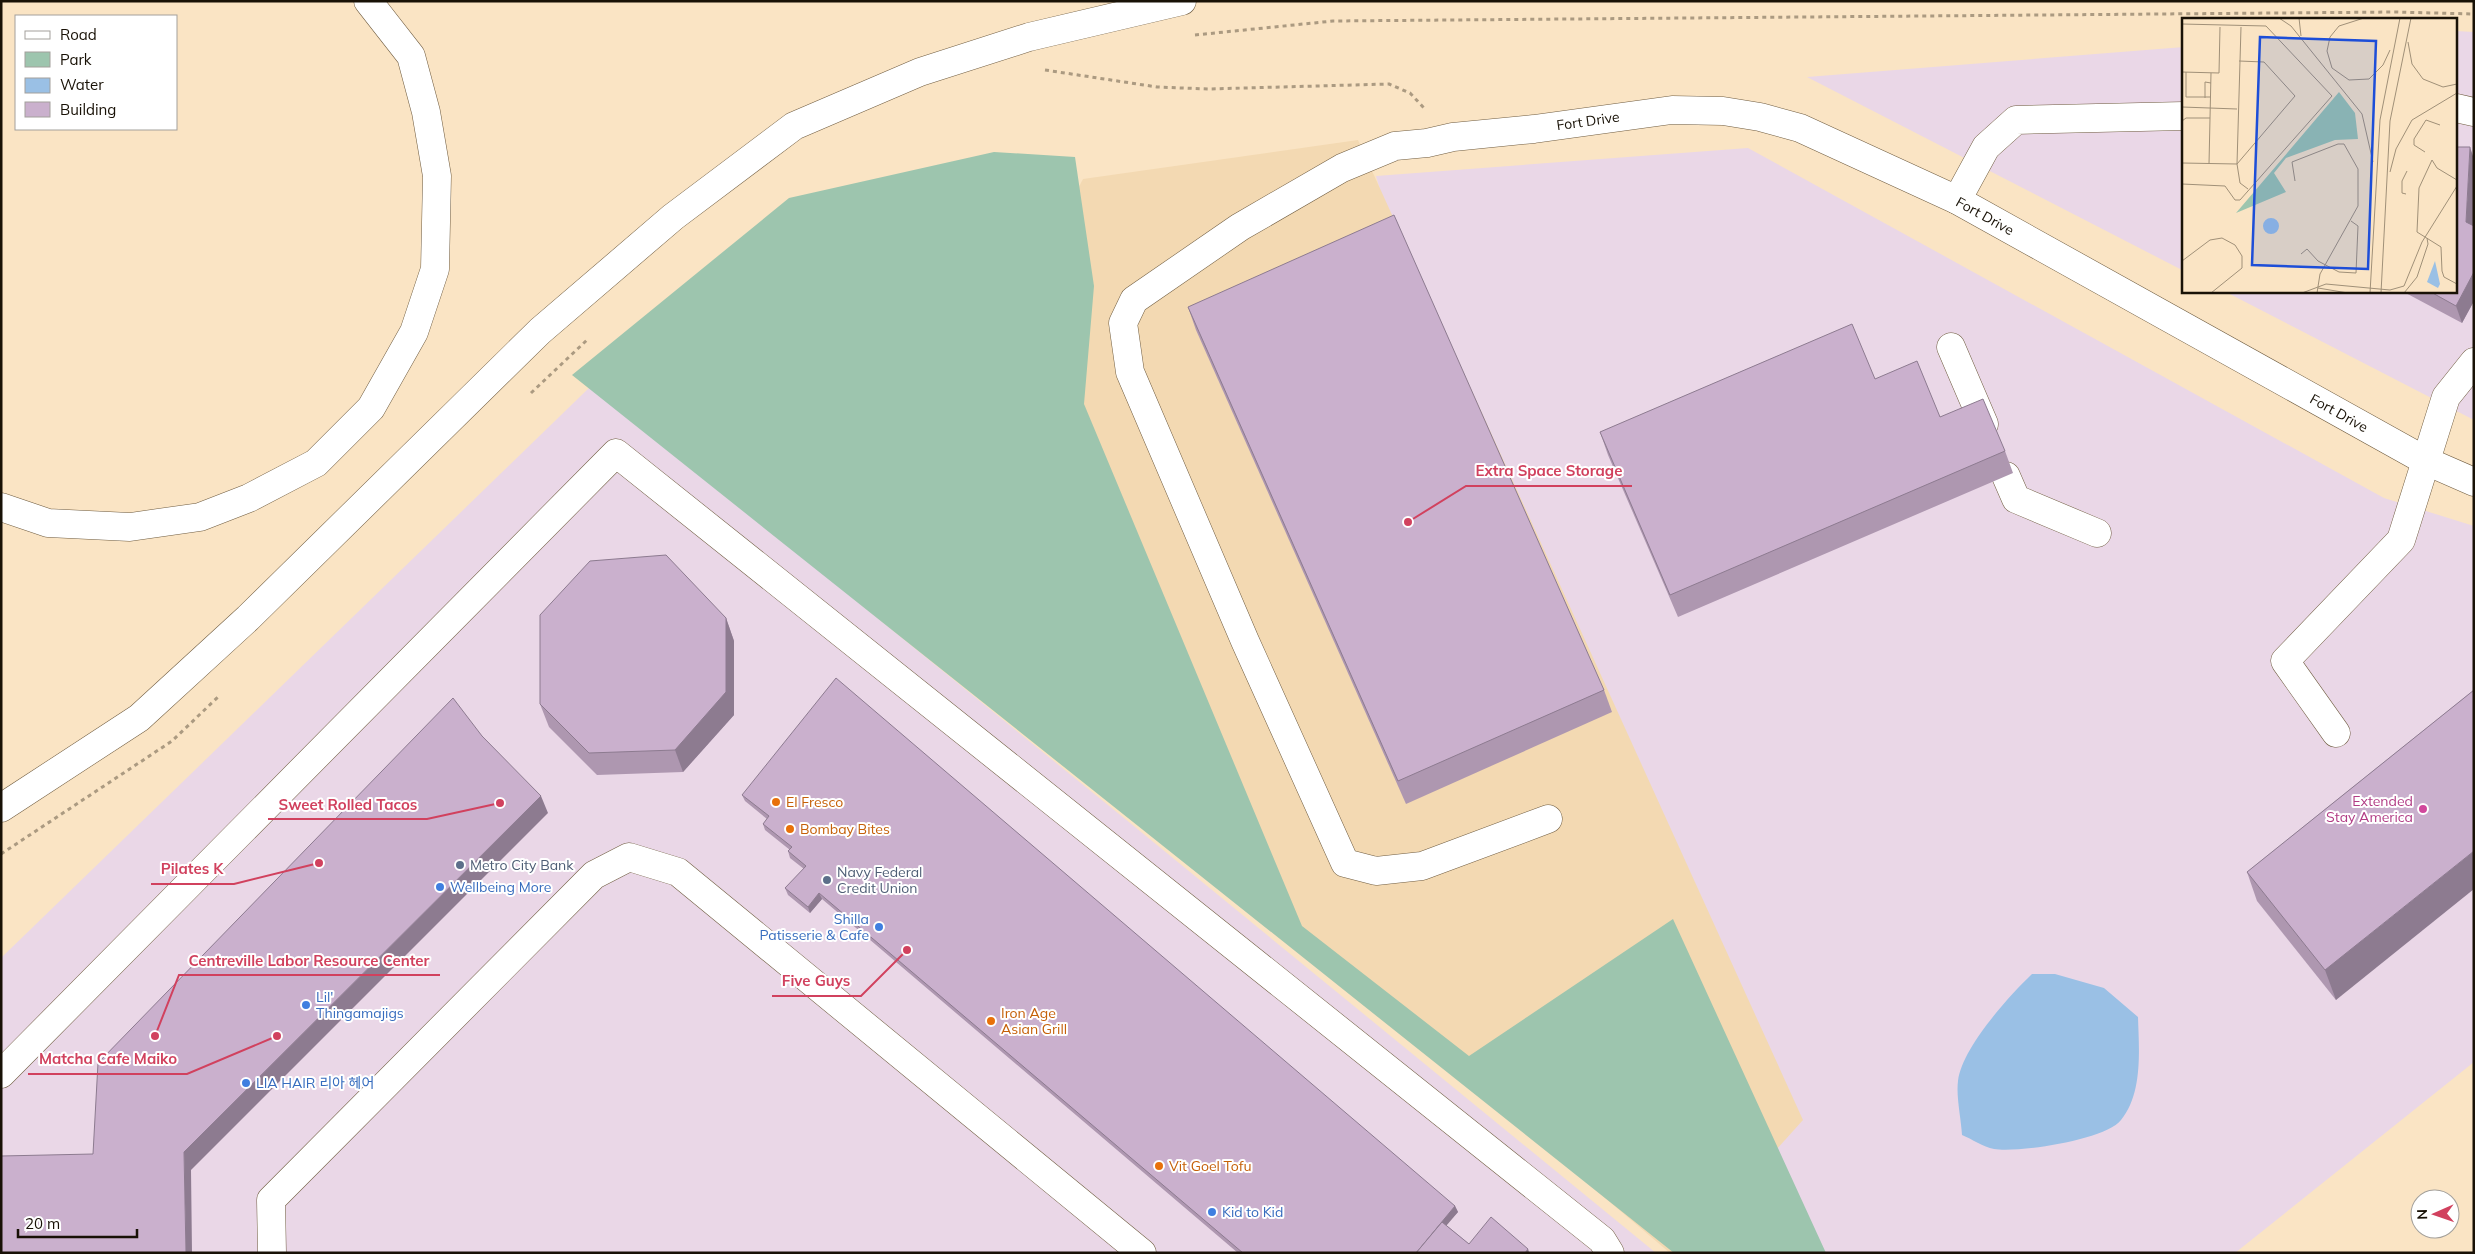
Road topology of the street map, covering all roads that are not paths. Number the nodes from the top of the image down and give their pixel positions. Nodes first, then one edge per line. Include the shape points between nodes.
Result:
1 (368, 1) edge
2 (1182, 1) edge
3 (2458, 108) edge
4 (2474, 112) edge
5 (2182, 116) edge
6 (1957, 200) junction
7 (1951, 347) dead end
8 (2474, 362) edge
9 (1984, 424) edge
10 (2426, 461) junction
11 (2006, 476) dead end
12 (2474, 482) edge
13 (1, 507) edge
14 (2097, 533) dead end
15 (2336, 733) dead end
16 (2, 807) edge
17 (1548, 819) dead end
18 (1, 1074) edge
19 (272, 1253) edge
20 (1142, 1253) edge
21 (1610, 1253) edge

1 - 13 main road via 411,56 426,112 437,176 435,269 414,332 371,408 316,463 249,498 200,517 130,527 48,523
2 - 16 main road via 1029,37 920,72 794,126 673,218 540,331 248,618 139,718
3 - 4 main road
5 - 6 main road via 2016,120 1986,147
6 - 10 main road, Fort Drive
6 - 17 main road, Fort Drive via 1800,128 1722,111 1672,110 1395,146 1342,168 1240,227 1134,300 1123,323 1130,372 1245,641 1346,863 1376,872 1422,866
7 - 9 main road
8 - 10 main road via 2446,397
10 - 12 main road, Fort Drive
10 - 15 main road via 2401,540 2285,661
11 - 14 main road via 2016,500
18 - 21 main road via 616,453 1594,1233
19 - 20 main road via 271,1200 594,875 629,857 678,872

